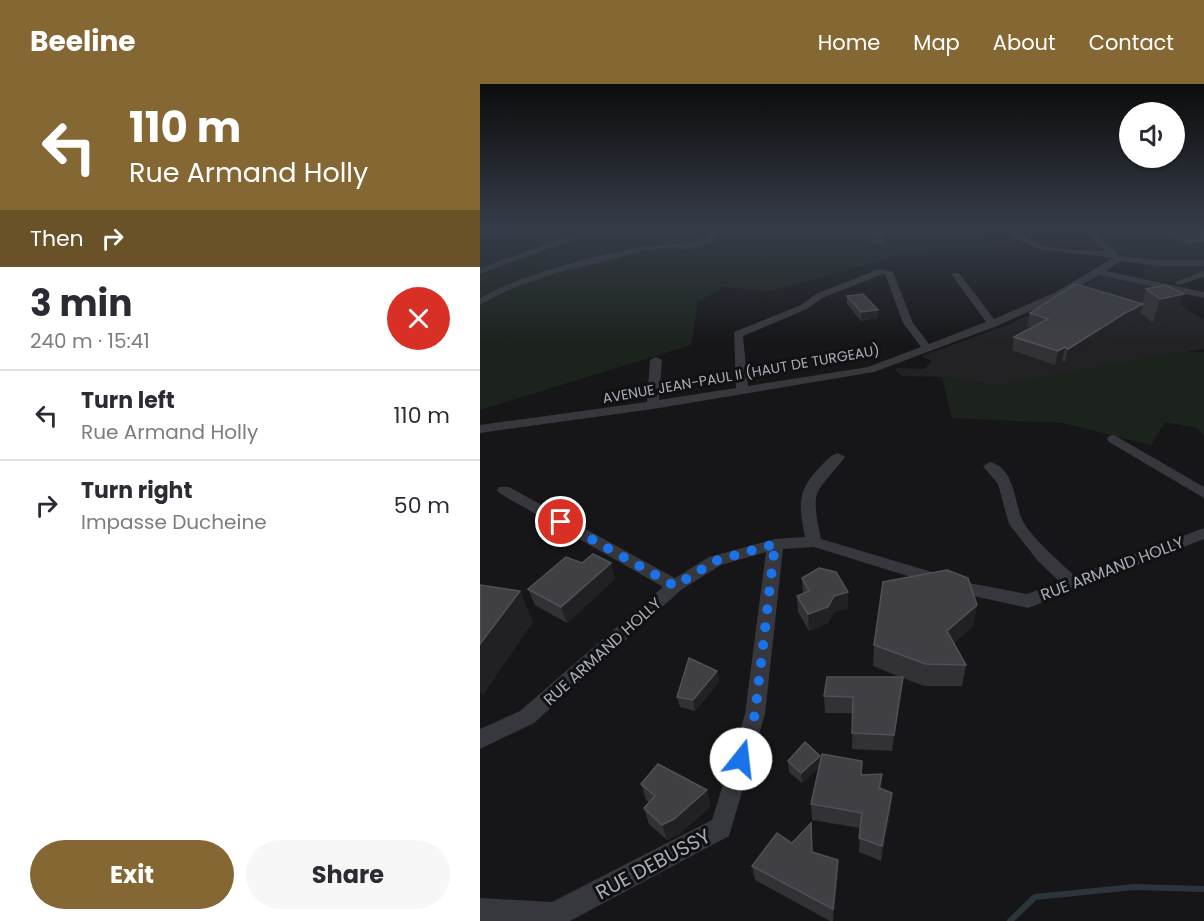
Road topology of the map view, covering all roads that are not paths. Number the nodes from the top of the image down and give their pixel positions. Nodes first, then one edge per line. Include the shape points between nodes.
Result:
1 (570, 267) edge
2 (1105, 267) edge
3 (1100, 272) junction
4 (1204, 274) edge
5 (956, 276) dead end
6 (1178, 282) dead end
7 (1204, 295) edge
8 (480, 302) edge
9 (993, 324) junction
10 (927, 348) junction
11 (656, 360) dead end
12 (742, 391) junction
13 (653, 405) junction
14 (480, 429) edge
15 (1114, 439) dead end
16 (838, 457) dead end
17 (990, 466) dead end
18 (504, 490) dead end
19 (1204, 493) edge
20 (1204, 532) edge
21 (814, 542) junction
22 (775, 544) junction
23 (1071, 582) junction
24 (675, 586) junction
25 (480, 740) edge
26 (480, 911) edge

1 - 8 street via 505,288
2 - 3 street, AVENUE JEAN-PAUL II (HAUT DE TURGEAU)
3 - 7 street
3 - 9 street, AVENUE JEAN-PAUL II (HAUT DE TURGEAU)
4 - 6 street
5 - 9 street
9 - 10 street, AVENUE JEAN-PAUL II (HAUT DE TURGEAU)
10 - 12 street, AVENUE JEAN-PAUL II (HAUT DE TURGEAU) via 870,370
10 - 12 street via 908,323 889,272 882,271 738,334
11 - 13 street
12 - 13 street, AVENUE JEAN-PAUL II (HAUT DE TURGEAU)
13 - 14 street, AVENUE JEAN-PAUL II (HAUT DE TURGEAU)
15 - 19 street
16 - 21 street via 812,483 806,504
17 - 23 street via 1005,483 1014,520
18 - 24 street
20 - 23 street, RUE ARMAND HOLLY
21 - 22 street, RUE ARMAND HOLLY
21 - 23 street, RUE ARMAND HOLLY via 969,589 1028,601
22 - 24 street, RUE ARMAND HOLLY via 715,561
22 - 26 street, RUE DEBUSSY via 755,714 721,828 554,915
24 - 25 street, RUE ARMAND HOLLY via 527,717

